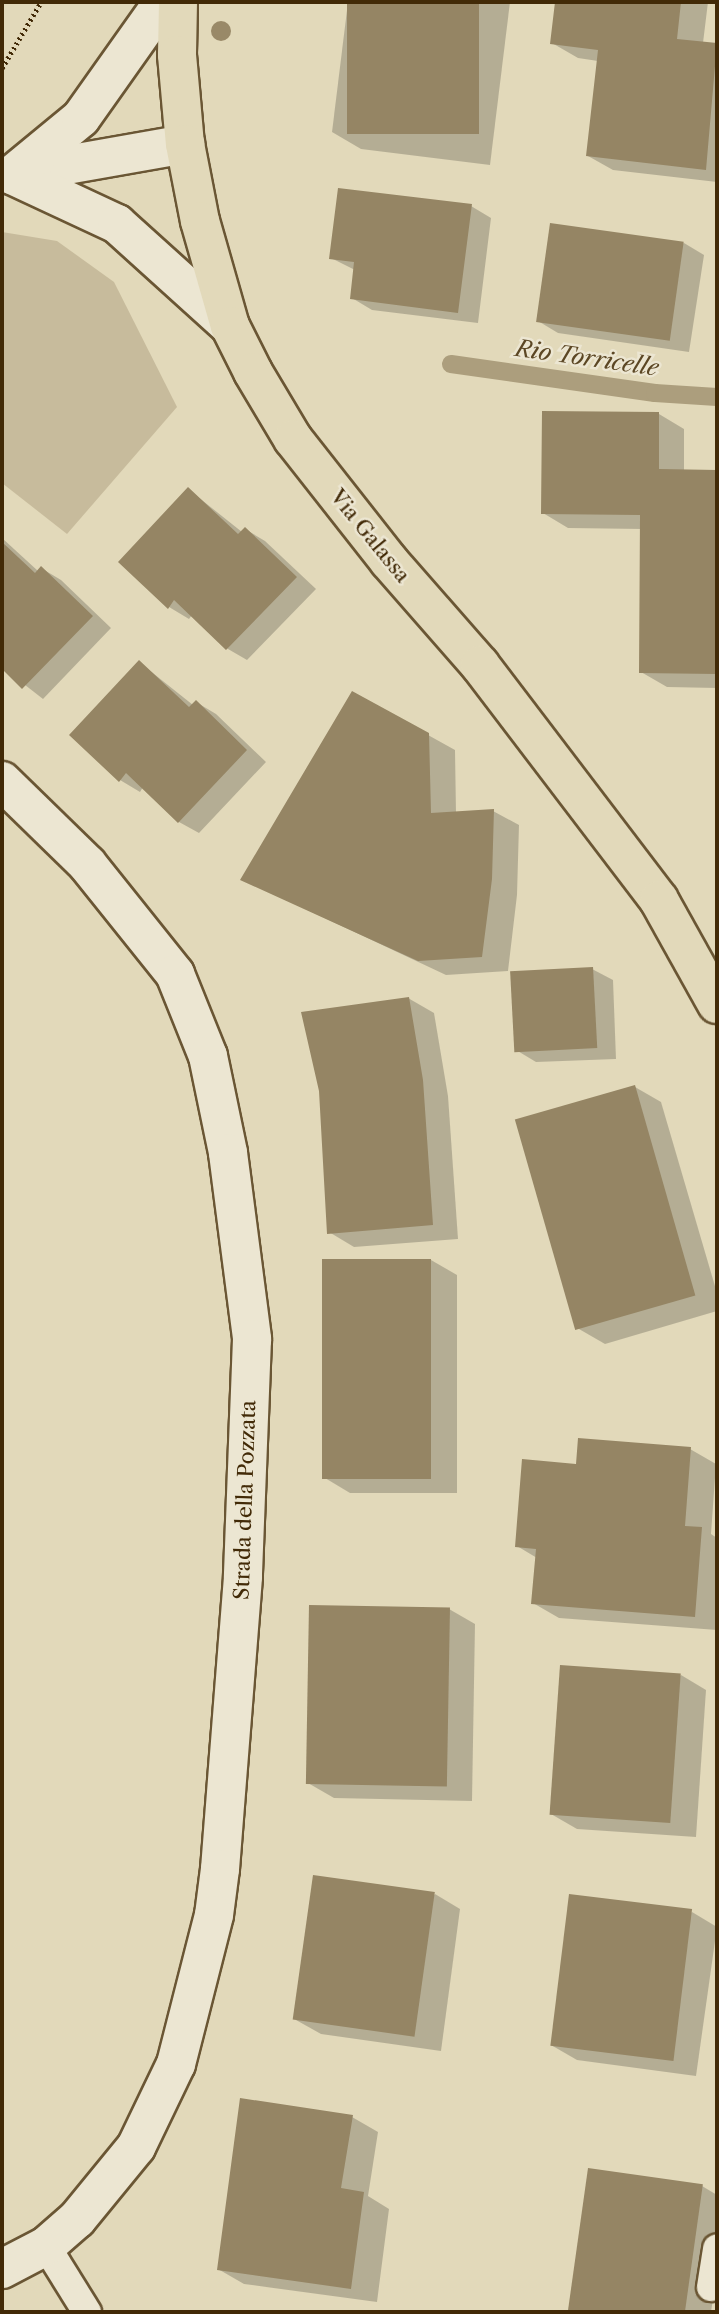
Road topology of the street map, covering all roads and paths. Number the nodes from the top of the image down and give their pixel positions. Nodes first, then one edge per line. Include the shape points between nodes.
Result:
1 (41, 2) edge
2 (163, 2) edge
3 (178, 2) edge
4 (2, 68) edge
5 (185, 144) junction
6 (7, 176) edge
7 (230, 326) junction
8 (2, 781) edge
9 (717, 1004) edge
10 (46, 2245) junction
11 (717, 2248) edge
12 (2, 2269) edge
13 (711, 2287) dead end
14 (87, 2312) edge

1 - 4 path
2 - 6 street via 81,118
3 - 5 main road, Via Galassa via 177,55
5 - 6 street
5 - 7 main road, Via Galassa via 200,221
6 - 7 street via 117,224
7 - 9 main road, Via Galassa via 293,439 389,561 480,665 659,900
8 - 10 street, Strada della Pozzata via 87,864 175,974 208,1056 228,1153 252,1339 243,1577 214,1915 176,2064 136,2147 77,2219
10 - 12 street, Strada della Pozzata
10 - 14 lane
11 - 13 lane

